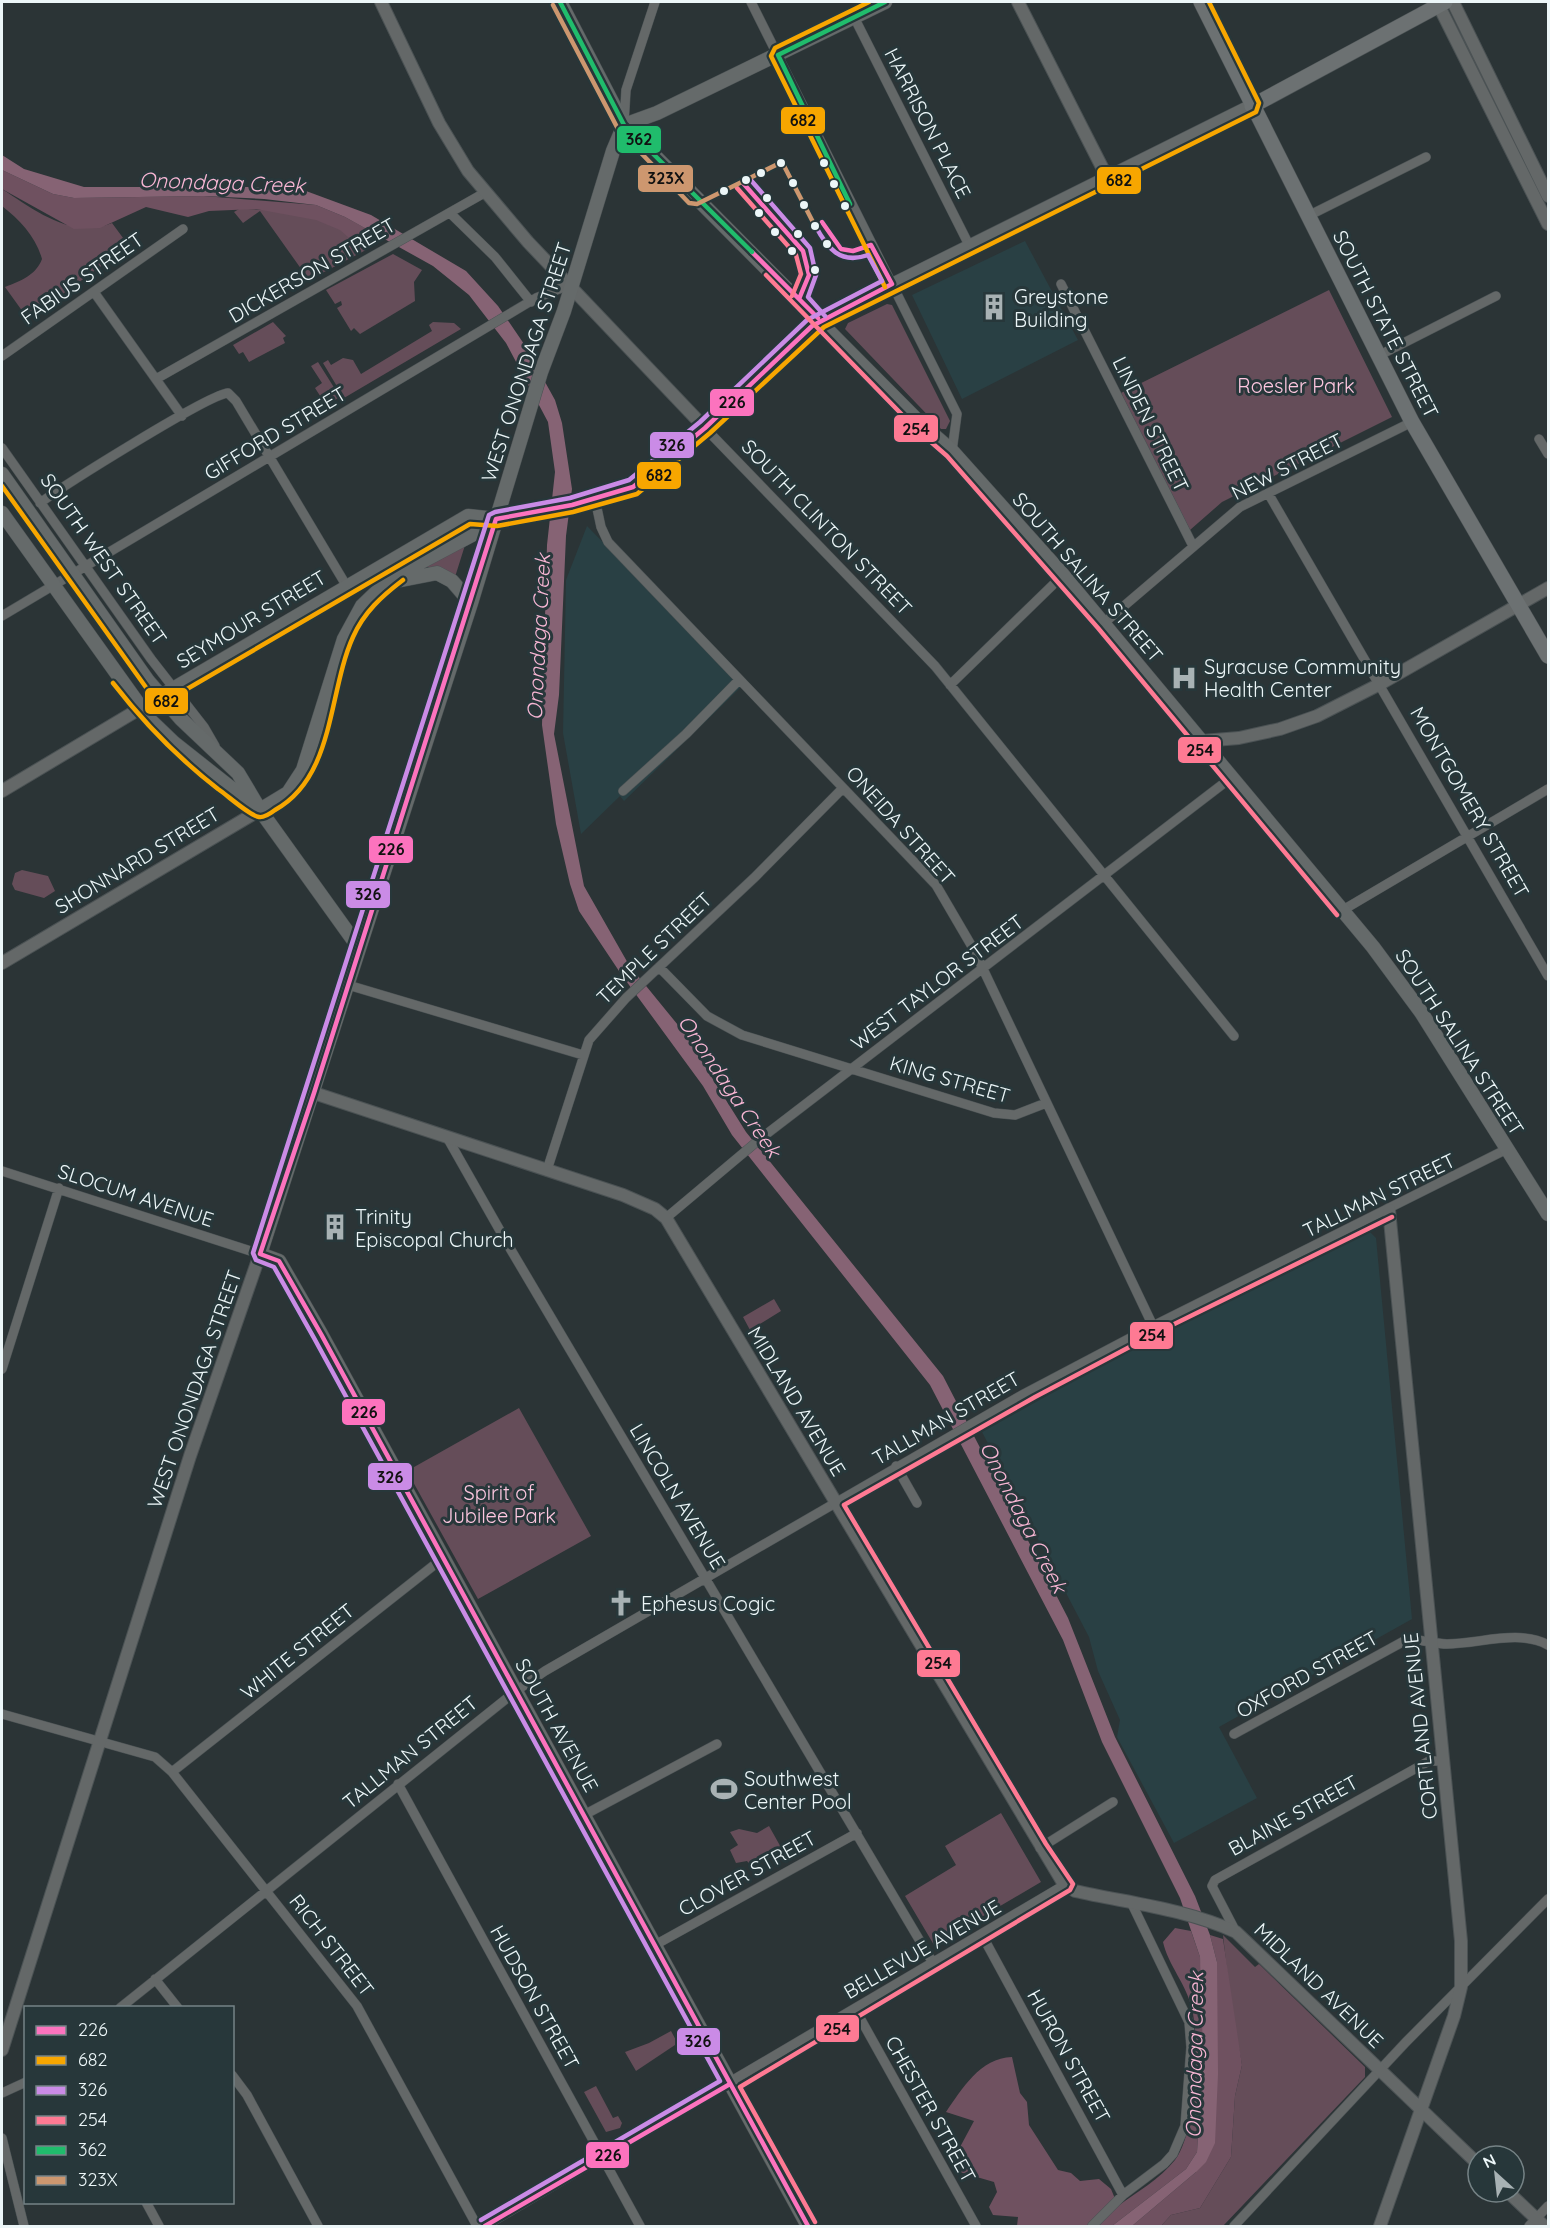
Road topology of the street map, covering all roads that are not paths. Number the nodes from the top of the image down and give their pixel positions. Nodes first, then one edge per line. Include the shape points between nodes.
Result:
1 (381, 2) edge
2 (560, 2) edge
3 (655, 2) edge
4 (751, 2) edge
5 (885, 2) edge
6 (1018, 2) edge
7 (1201, 2) edge
8 (1443, 2) edge
9 (854, 17) junction
10 (778, 55) junction
11 (1252, 106) junction
12 (624, 126) junction
13 (1426, 157) dead end
14 (1107, 177) junction
15 (486, 192) junction
16 (1548, 195) edge
17 (450, 213) junction
18 (1308, 216) junction
19 (1548, 224) edge
20 (183, 229) dead end
21 (969, 245) junction
22 (892, 284) junction
23 (1061, 284) dead end
24 (570, 287) junction
25 (94, 292) junction
26 (1496, 296) dead end
27 (531, 302) junction
28 (820, 321) junction
29 (2, 356) edge
30 (1378, 356) junction
31 (156, 379) junction
32 (182, 416) junction
33 (1412, 422) junction
34 (705, 428) junction
35 (1539, 439) dead end
36 (2, 448) edge
37 (952, 451) junction
38 (1548, 454) edge
39 (269, 458) junction
40 (2, 474) edge
41 (1268, 493) junction
42 (595, 499) junction
43 (40, 503) junction
44 (2, 513) edge
45 (496, 519) junction
46 (1193, 546) junction
47 (86, 566) junction
48 (72, 574) junction
49 (1063, 575) junction
50 (385, 584) junction
51 (53, 585) junction
52 (346, 585) junction
53 (1548, 588) edge
54 (471, 603) junction
55 (1519, 605) junction
56 (2, 616) edge
57 (1104, 623) junction
58 (1548, 656) edge
59 (739, 680) junction
60 (1380, 684) junction
61 (950, 685) junction
62 (173, 688) junction
63 (161, 696) junction
64 (140, 708) junction
65 (1202, 741) junction
66 (217, 751) junction
67 (1232, 777) junction
68 (843, 788) junction
69 (1548, 789) edge
70 (2, 791) edge
71 (623, 791) dead end
72 (260, 810) junction
73 (1468, 837) junction
74 (1104, 876) junction
75 (1343, 910) junction
76 (359, 948) junction
77 (2, 963) edge
78 (659, 967) junction
79 (983, 970) junction
80 (1548, 976) edge
81 (348, 985) junction
82 (1234, 1036) dead end
83 (583, 1055) junction
84 (852, 1069) junction
85 (314, 1093) junction
86 (1046, 1103) junction
87 (448, 1139) junction
88 (1507, 1149) junction
89 (546, 1170) junction
90 (2, 1171) edge
91 (58, 1188) junction
92 (1389, 1210) junction
93 (1548, 1214) edge
94 (666, 1218) junction
95 (260, 1254) junction
96 (1153, 1326) junction
97 (2, 1369) edge
98 (896, 1467) junction
99 (834, 1502) junction
100 (917, 1503) dead end
101 (442, 1557) junction
102 (705, 1576) junction
103 (1432, 1641) junction
104 (1548, 1645) edge
105 (516, 1691) junction
106 (2, 1714) edge
107 (1234, 1734) dead end
108 (100, 1741) junction
109 (717, 1744) dead end
110 (1443, 1761) junction
111 (172, 1772) junction
112 (398, 1784) junction
113 (1113, 1802) dead end
114 (584, 1815) junction
115 (857, 1833) junction
116 (1040, 1848) junction
117 (1066, 1884) junction
118 (266, 1890) junction
119 (1548, 1899) edge
120 (1132, 1904) junction
121 (1236, 1932) junction
122 (982, 1935) junction
123 (655, 1945) junction
124 (933, 1963) junction
125 (155, 1979) junction
126 (1461, 1987) junction
127 (121, 2006) edge
128 (177, 2006) edge
129 (855, 2009) junction
130 (2, 2050) edge
131 (1380, 2070) junction
132 (234, 2078) edge
133 (24, 2083) edge
134 (730, 2084) junction
135 (2, 2093) edge
136 (1422, 2110) junction
137 (2, 2138) edge
138 (1466, 2152) edge
139 (603, 2158) junction
140 (1123, 2195) junction
141 (147, 2204) edge
142 (1518, 2204) edge
143 (1548, 2206) edge
144 (1536, 2224) edge
145 (24, 2226) edge
146 (159, 2226) edge
147 (318, 2226) edge
148 (477, 2226) edge
149 (485, 2226) edge
150 (640, 2226) edge
151 (808, 2226) edge
152 (976, 2226) edge
153 (1092, 2226) edge
154 (1234, 2226) edge
155 (1380, 2226) edge

1 - 15 street, SOUTH CLINTON STREET via 439,123 468,171
2 - 12 main road, SOUTH SALINA STREET
3 - 12 street via 626,90
4 - 10 street
5 - 9 main road
6 - 14 street
7 - 11 main road, SOUTH STATE STREET
8 - 11 main road
8 - 16 street
8 - 19 street
9 - 10 main road
9 - 21 street, HARRISON PLACE
10 - 12 main road
10 - 22 street
11 - 14 main road
11 - 18 main road, SOUTH STATE STREET
12 - 24 main road, WEST ONONDAGA STREET
12 - 28 main road, SOUTH SALINA STREET
13 - 18 street
14 - 21 main road
15 - 17 street, DICKERSON STREET
15 - 24 street, SOUTH CLINTON STREET
17 - 27 street via 495,256
17 - 31 street, DICKERSON STREET
18 - 30 main road, SOUTH STATE STREET
20 - 25 street, FABIUS STREET
21 - 22 main road
22 - 28 main road
22 - 37 street via 957,414
23 - 46 street, LINDEN STREET
24 - 27 street, GIFFORD STREET
24 - 34 street, SOUTH CLINTON STREET
24 - 45 main road, WEST ONONDAGA STREET
25 - 29 street, FABIUS STREET
25 - 31 street
26 - 30 street
27 - 39 street, GIFFORD STREET
28 - 34 main road
28 - 37 main road, SOUTH SALINA STREET
30 - 33 main road, SOUTH STATE STREET
31 - 32 street
32 - 39 street via 217,396 232,395
32 - 43 street
33 - 41 street, NEW STREET
33 - 55 main road, SOUTH STATE STREET
34 - 42 main road via 633,487
34 - 61 street, SOUTH CLINTON STREET
35 - 38 street
36 - 43 street, SOUTH WEST STREET
37 - 49 main road, SOUTH SALINA STREET
39 - 47 street, GIFFORD STREET
39 - 52 street
40 - 48 main road, SOUTH WEST STREET
41 - 46 street, NEW STREET via 1240,507
41 - 60 street, MONTGOMERY STREET
42 - 45 main road
42 - 59 street, ONEIDA STREET via 608,542
43 - 47 street, SOUTH WEST STREET
44 - 51 main road, SOUTH WEST STREET
45 - 50 main road, SHONNARD STREET
45 - 52 main road, SEYMOUR STREET via 468,516
45 - 54 main road, WEST ONONDAGA STREET
46 - 57 street, NEW STREET
47 - 48 street, GIFFORD STREET
47 - 62 street, SOUTH WEST STREET
48 - 51 street, GIFFORD STREET
48 - 63 main road, SOUTH WEST STREET
49 - 57 main road, SOUTH SALINA STREET
49 - 61 street
50 - 54 main road via 437,573 452,581
50 - 72 main road, SHONNARD STREET via 362,606 348,631 314,742 296,784
51 - 56 street, GIFFORD STREET
51 - 64 main road, SOUTH WEST STREET
52 - 62 main road, SEYMOUR STREET
53 - 55 street
54 - 76 main road, WEST ONONDAGA STREET
55 - 58 main road, SOUTH STATE STREET
55 - 60 street
57 - 65 main road, SOUTH SALINA STREET
59 - 68 street, ONEIDA STREET
59 - 71 street
60 - 65 street via 1317,716 1280,729
60 - 73 street, MONTGOMERY STREET
61 - 74 street, SOUTH CLINTON STREET
62 - 63 main road, SEYMOUR STREET
62 - 66 street, SOUTH WEST STREET via 204,727
63 - 64 street, SEYMOUR STREET
63 - 66 main road, SOUTH WEST STREET
64 - 70 street, SEYMOUR STREET
64 - 72 main road, SOUTH WEST STREET via 174,743
65 - 67 main road, SOUTH SALINA STREET
66 - 72 main road, SOUTH WEST STREET via 238,773
67 - 74 street, WEST TAYLOR STREET
67 - 75 main road, SOUTH SALINA STREET
68 - 78 street, TEMPLE STREET
68 - 79 street, ONEIDA STREET via 936,885
69 - 73 street
72 - 76 main road, SOUTH WEST STREET
72 - 77 street, SHONNARD STREET
73 - 75 street
73 - 80 street, MONTGOMERY STREET
74 - 79 street, WEST TAYLOR STREET
74 - 82 street, SOUTH CLINTON STREET
75 - 88 main road, SOUTH SALINA STREET via 1421,1012
76 - 81 main road, WEST ONONDAGA STREET
78 - 83 street, TEMPLE STREET via 589,1040
78 - 84 street, KING STREET via 694,1005 724,1027
79 - 84 street, WEST TAYLOR STREET
79 - 86 street, ONEIDA STREET
81 - 83 street
81 - 85 main road, WEST ONONDAGA STREET
83 - 89 street, TEMPLE STREET
84 - 86 street, KING STREET via 1007,1116
84 - 94 street, WEST TAYLOR STREET via 736,1158
85 - 87 street, MIDLAND AVENUE
85 - 95 main road, WEST ONONDAGA STREET
86 - 96 street, ONEIDA STREET
87 - 89 street, MIDLAND AVENUE
87 - 102 street, LINCOLN AVENUE
88 - 92 street, TALLMAN STREET
88 - 93 main road, SOUTH SALINA STREET
89 - 94 street, MIDLAND AVENUE via 623,1195
90 - 91 street, SLOCUM AVENUE
91 - 95 street, SLOCUM AVENUE
91 - 97 street
92 - 96 street, TALLMAN STREET
92 - 103 street, CORTLAND AVENUE
94 - 99 street, MIDLAND AVENUE
95 - 101 main road, SOUTH AVENUE via 281,1264
95 - 108 street, WEST ONONDAGA STREET via 190,1456
96 - 98 street, TALLMAN STREET
98 - 99 street, TALLMAN STREET
98 - 100 street
99 - 102 street, TALLMAN STREET
99 - 116 street, MIDLAND AVENUE
101 - 105 main road, SOUTH AVENUE
101 - 111 street, WHITE STREET
102 - 105 street, TALLMAN STREET
102 - 115 street, LINCOLN AVENUE
103 - 104 street, OXFORD STREET via 1445,1644 1530,1638
103 - 107 street, OXFORD STREET via 1406,1640
103 - 110 street, CORTLAND AVENUE
105 - 112 street, TALLMAN STREET
105 - 114 main road, SOUTH AVENUE
106 - 108 street, RICH STREET
108 - 111 street, RICH STREET via 155,1758
108 - 130 street, WEST ONONDAGA STREET
109 - 114 street
110 - 121 street, BLAINE STREET via 1429,1761 1215,1880 1212,1886
110 - 126 street, CORTLAND AVENUE via 1461,1941
111 - 118 street, RICH STREET
112 - 118 street, TALLMAN STREET
112 - 139 street, HUDSON STREET
113 - 116 street
114 - 123 main road, SOUTH AVENUE
115 - 123 street, CLOVER STREET
115 - 124 street, LINCOLN AVENUE
116 - 117 street, MIDLAND AVENUE
117 - 120 street, MIDLAND AVENUE via 1075,1891
117 - 122 street, BELLEVUE AVENUE
118 - 125 street, TALLMAN STREET
118 - 148 street, RICH STREET via 357,2006
119 - 126 street
120 - 121 street, MIDLAND AVENUE via 1216,1923
120 - 140 street via 1189,2022 1191,2047 1185,2126 1178,2146 1164,2164
121 - 131 street, MIDLAND AVENUE
122 - 124 street, BELLEVUE AVENUE
122 - 140 street, HURON STREET
123 - 134 main road, SOUTH AVENUE
124 - 129 street, BELLEVUE AVENUE
125 - 127 street, TALLMAN STREET
125 - 128 street
126 - 131 street
126 - 136 street, CORTLAND AVENUE
129 - 134 street, BELLEVUE AVENUE
129 - 152 street, CHESTER STREET
131 - 136 street, MIDLAND AVENUE
131 - 154 street
132 - 147 street
133 - 135 street
134 - 139 street, BELLEVUE AVENUE
134 - 151 main road, SOUTH AVENUE
136 - 138 street, MIDLAND AVENUE
136 - 155 street, CORTLAND AVENUE
137 - 145 street
139 - 149 street, BELLEVUE AVENUE
139 - 150 street, HUDSON STREET
140 - 153 street
141 - 146 street
142 - 144 street
143 - 144 street

